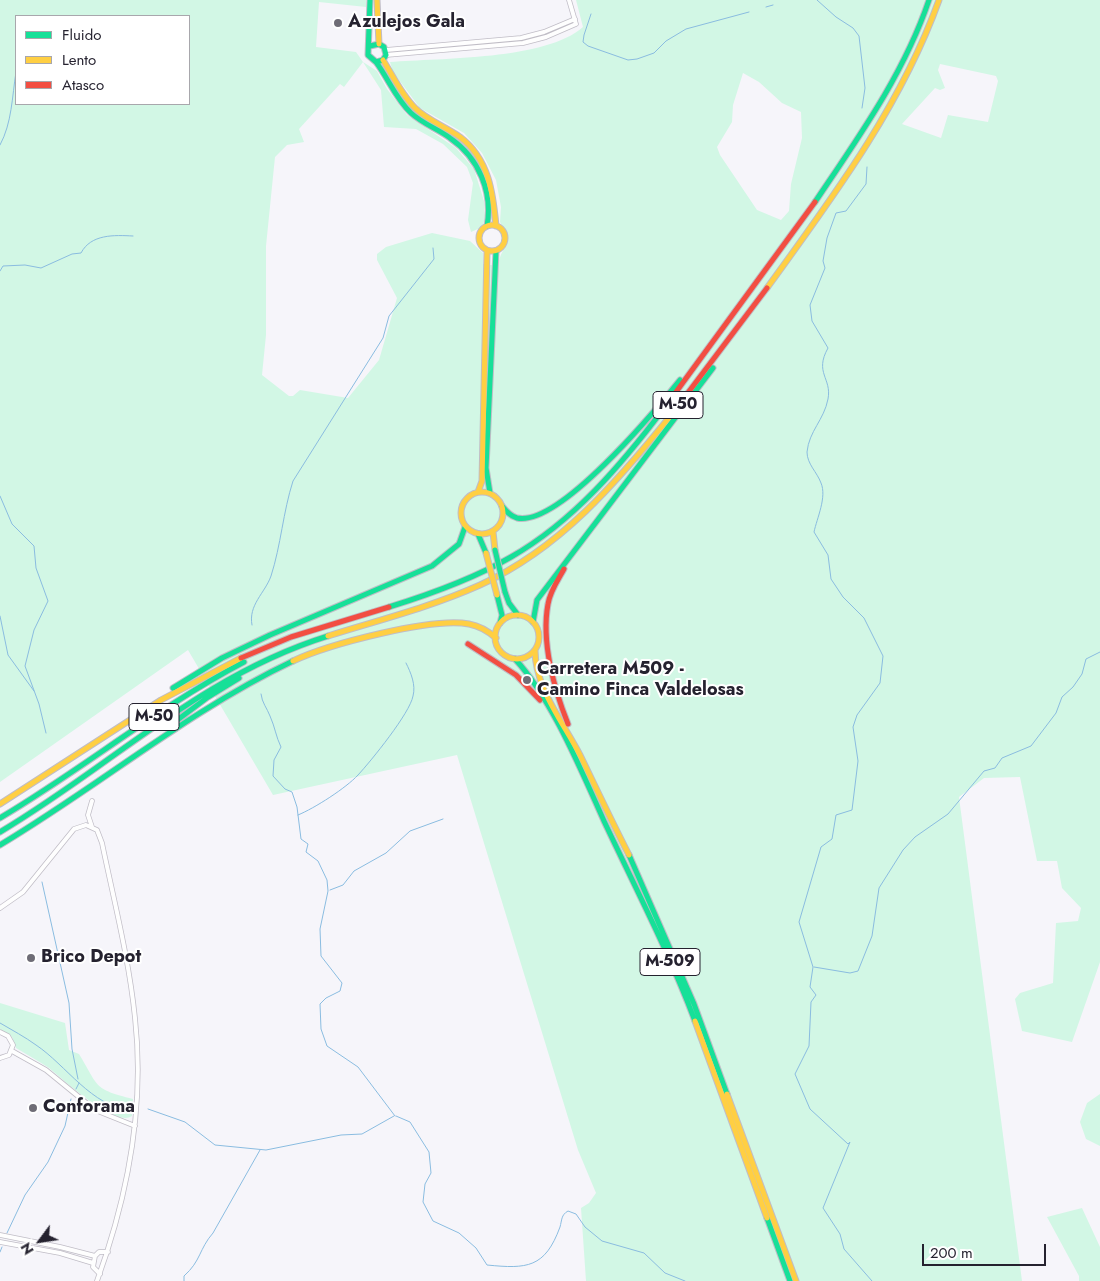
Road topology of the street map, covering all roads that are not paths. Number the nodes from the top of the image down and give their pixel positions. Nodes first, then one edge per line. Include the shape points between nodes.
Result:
1 (370, 0) edge
2 (377, 0) edge
3 (569, 0) edge
4 (929, 0) edge
5 (939, 0) edge
6 (575, 19) junction
7 (570, 21) junction
8 (574, 26) junction
9 (379, 44) junction
10 (370, 46) junction
11 (385, 55) junction
12 (376, 62) junction
13 (488, 226) junction
14 (496, 226) junction
15 (487, 251) junction
16 (496, 251) junction
17 (736, 312) junction
18 (751, 312) junction
19 (478, 492) junction
20 (490, 494) junction
21 (502, 506) junction
22 (465, 527) junction
23 (493, 532) junction
24 (478, 534) junction
25 (573, 551) junction
26 (518, 615) junction
27 (533, 622) junction
28 (500, 623) junction
29 (315, 630) junction
30 (496, 638) junction
31 (468, 644) dead end
32 (535, 650) junction
33 (279, 654) junction
34 (515, 659) junction
35 (118, 728) junction
36 (567, 743) junction
37 (112, 774) junction
38 (92, 801) dead end
39 (0, 804) edge
40 (0, 818) edge
41 (92, 827) junction
42 (0, 832) edge
43 (0, 845) edge
44 (630, 858) junction
45 (0, 908) edge
46 (0, 1032) edge
47 (12, 1051) junction
48 (0, 1058) edge
49 (135, 1126) junction
50 (0, 1235) edge
51 (0, 1242) edge
52 (108, 1252) junction
53 (95, 1256) junction
54 (93, 1263) junction
55 (100, 1274) junction
56 (97, 1281) edge
57 (790, 1281) edge
58 (796, 1281) edge

1 - 10 main road
2 - 9 main road
3 - 6 street
4 - 17 main road, M-50 via 905,59 866,125
5 - 18 main road, M-50 via 913,64 874,130
6 - 7 street
6 - 8 street
7 - 8 street
7 - 11 street via 521,38
8 - 11 street via 523,43
9 - 10 main road
9 - 11 main road
10 - 12 main road via 368,56
11 - 12 main road
11 - 14 main road via 404,96 416,109 461,138 485,168 492,187
12 - 13 main road via 411,113 456,142 479,170 489,204
13 - 14 main road
13 - 15 main road via 483,228 479,237
14 - 16 main road via 505,238 504,244
15 - 16 main road
15 - 19 main road via 482,481
16 - 20 main road via 486,468
17 - 21 main road via 718,330 669,394 589,480 557,504 529,517 515,518
17 - 29 main road, M-50 via 670,400 598,486 567,518 538,540 508,560 449,587
18 - 25 main road via 718,361
18 - 33 main road, M-50 via 611,486 574,524 544,548 512,569 445,600 355,626
19 - 20 main road
19 - 22 main road via 468,497 461,507
20 - 21 main road
21 - 23 main road via 503,517
22 - 24 main road
22 - 35 main road via 459,544 432,566 307,618 222,658 157,698
23 - 24 main road
23 - 26 main road, bridge via 505,592
24 - 28 main road, bridge via 502,615
25 - 27 main road via 537,600
25 - 44 main road via 548,605 554,682 566,719 615,819
26 - 27 main road
26 - 28 main road via 505,618
27 - 32 main road, M-509 via 538,633
28 - 30 main road
29 - 35 main road via 286,638 198,679
29 - 40 main road, M-50 via 242,663 201,686 55,785
30 - 34 main road, M-509 via 501,652
30 - 37 main road via 483,627 446,623 324,649 261,676 212,703
31 - 36 main road via 529,685
32 - 34 main road via 530,655
32 - 44 main road, M-509 via 535,665 540,679
33 - 37 main road via 192,709
33 - 42 main road, M-50 via 205,692 60,795
34 - 36 main road, M-509 via 532,677
35 - 39 main road
36 - 57 main road, M-509 via 624,861 690,1011
37 - 43 main road via 60,810
38 - 41 street via 88,815
41 - 45 street via 74,829 23,892
41 - 49 street via 100,834 131,985 138,1059
44 - 58 main road, M-509 via 694,1004
46 - 47 street via 11,1040
47 - 48 street
47 - 49 street via 46,1070 94,1110
49 - 52 street via 123,1200
50 - 53 street
51 - 54 street
52 - 53 street via 99,1252
52 - 55 street
53 - 54 street
54 - 55 street
55 - 56 street

